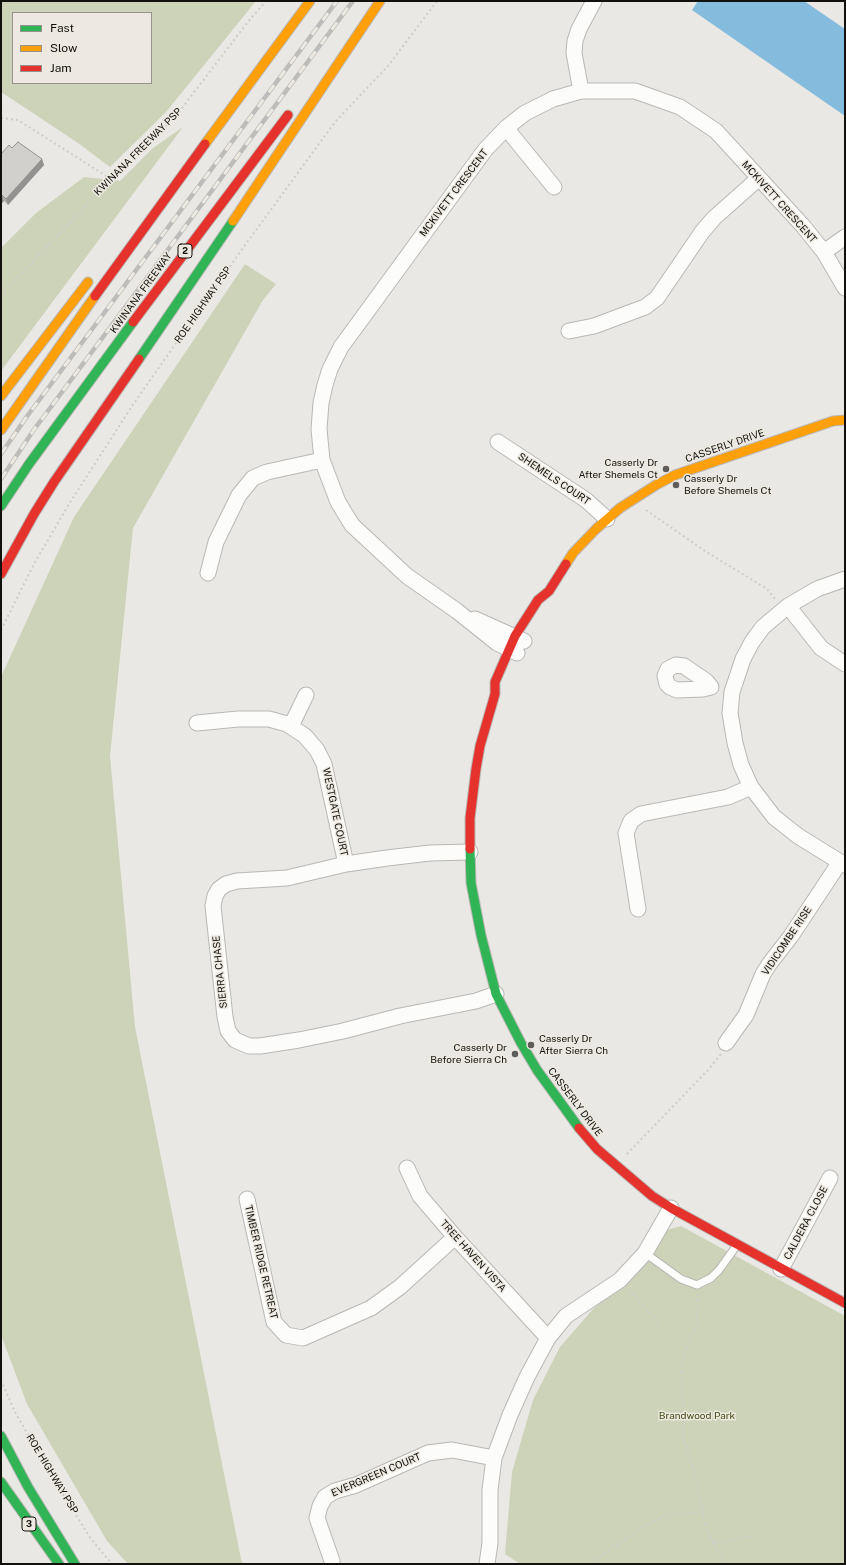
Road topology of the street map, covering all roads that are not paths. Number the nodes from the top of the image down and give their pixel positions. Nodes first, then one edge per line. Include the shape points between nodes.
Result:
1 (310, 1) edge
2 (375, 1) edge
3 (380, 1) edge
4 (594, 1) edge
5 (286, 33) junction
6 (326, 66) dead end
7 (581, 90) junction
8 (293, 108) dead end
9 (506, 128) junction
10 (759, 178) junction
11 (554, 187) dead end
12 (154, 199) dead end
13 (845, 236) edge
14 (824, 252) junction
15 (93, 276) dead end
16 (845, 288) edge
17 (569, 331) dead end
18 (1, 396) edge
19 (845, 414) edge
20 (845, 420) edge
21 (833, 421) junction
22 (1, 430) edge
23 (498, 442) dead end
24 (322, 460) junction
25 (1, 506) edge
26 (607, 519) junction
27 (208, 573) dead end
28 (1, 574) edge
29 (845, 579) edge
30 (549, 591) junction
31 (547, 604) dead end
32 (786, 607) junction
33 (519, 643) junction
34 (845, 664) edge
35 (711, 687) dead end
36 (732, 692) junction
37 (306, 695) dead end
38 (197, 722) dead end
39 (291, 726) junction
40 (751, 787) junction
41 (470, 852) junction
42 (843, 863) edge
43 (346, 864) junction
44 (638, 909) dead end
45 (496, 994) junction
46 (726, 1043) road end
47 (406, 1168) dead end
48 (830, 1178) dead end
49 (247, 1199) dead end
50 (671, 1208) junction
51 (455, 1237) junction
52 (737, 1245) junction
53 (645, 1253) junction
54 (781, 1269) junction
55 (845, 1303) edge
56 (548, 1338) junction
57 (1, 1436) edge
58 (494, 1458) junction
59 (1, 1482) edge
60 (332, 1561) dead end
61 (59, 1564) edge
62 (75, 1564) edge
63 (487, 1564) edge

1 - 5 main road
2 - 6 main road
3 - 28 main road via 54,482
4 - 7 street via 575,42 574,53
5 - 12 main road
5 - 22 main road
7 - 9 street, MCKIVETT CRESCENT via 553,99 525,113
7 - 10 street, MCKIVETT CRESCENT via 635,91 680,107 716,132
8 - 25 main road, KWINANA FREEWAY / 2 via 176,263
9 - 11 street
9 - 24 street, MCKIVETT CRESCENT via 485,150 340,347 330,369 321,403 319,429
10 - 14 street, MCKIVETT CRESCENT
10 - 17 street via 702,232 657,298 638,310 594,326
13 - 14 street
14 - 16 street, MCKIVETT CRESCENT
15 - 18 main road
19 - 21 main road, CASSERLY DRIVE
20 - 21 main road, CASSERLY DRIVE
21 - 26 main road, CASSERLY DRIVE via 675,475 634,498
23 - 26 street, SHEMELS COURT via 586,500
24 - 27 street via 267,472 253,478 239,495 216,542
24 - 33 street, MCKIVETT CRESCENT via 338,502 352,525 407,576 497,643
26 - 30 main road, CASSERLY DRIVE via 573,553
29 - 32 street via 817,589
30 - 31 main road, CASSERLY DRIVE
30 - 33 main road, CASSERLY DRIVE via 538,600
32 - 34 street via 821,648
32 - 36 street via 763,627 752,642 743,659
33 - 41 main road, CASSERLY DRIVE via 504,683 495,694 480,746 470,818
35 - 36 street
36 - 40 street via 730,713 735,743
37 - 39 street
38 - 39 street, WESTGATE COURT via 269,719
39 - 43 street, WESTGATE COURT via 305,736 317,750 324,764
40 - 42 street via 774,817 798,836
40 - 44 street via 728,797 641,814 631,821 626,833
41 - 43 street, SIERRA CHASE via 430,853
41 - 45 main road, CASSERLY DRIVE via 471,883
42 - 46 street, VIDICOMBE RISE via 770,963 746,1015
43 - 45 street, SIERRA CHASE via 287,878 237,881 219,889 213,906 225,1018 228,1031 235,1040 249,1046 260,1046 299,1040 476,1001
45 - 50 main road, CASSERLY DRIVE via 533,1064 578,1127 617,1167
47 - 51 street, TREE HAVEN VISTA via 420,1196
48 - 54 street, CALDERA CLOSE
49 - 51 street, TIMBER RIDGE RETREAT via 274,1322 286,1335 303,1338 371,1308 400,1287
50 - 52 main road, CASSERLY DRIVE
50 - 53 street
51 - 56 street, TREE HAVEN VISTA
52 - 53 lane via 719,1270 711,1278 697,1285 681,1279
52 - 54 main road, CASSERLY DRIVE
53 - 56 street via 620,1280 566,1316
54 - 55 main road, CASSERLY DRIVE
56 - 58 street via 510,1415
57 - 62 main road via 28,1487
58 - 60 street, EVERGREEN COURT via 452,1450 428,1453 325,1497 317,1518
58 - 63 street
59 - 61 main road, 3

